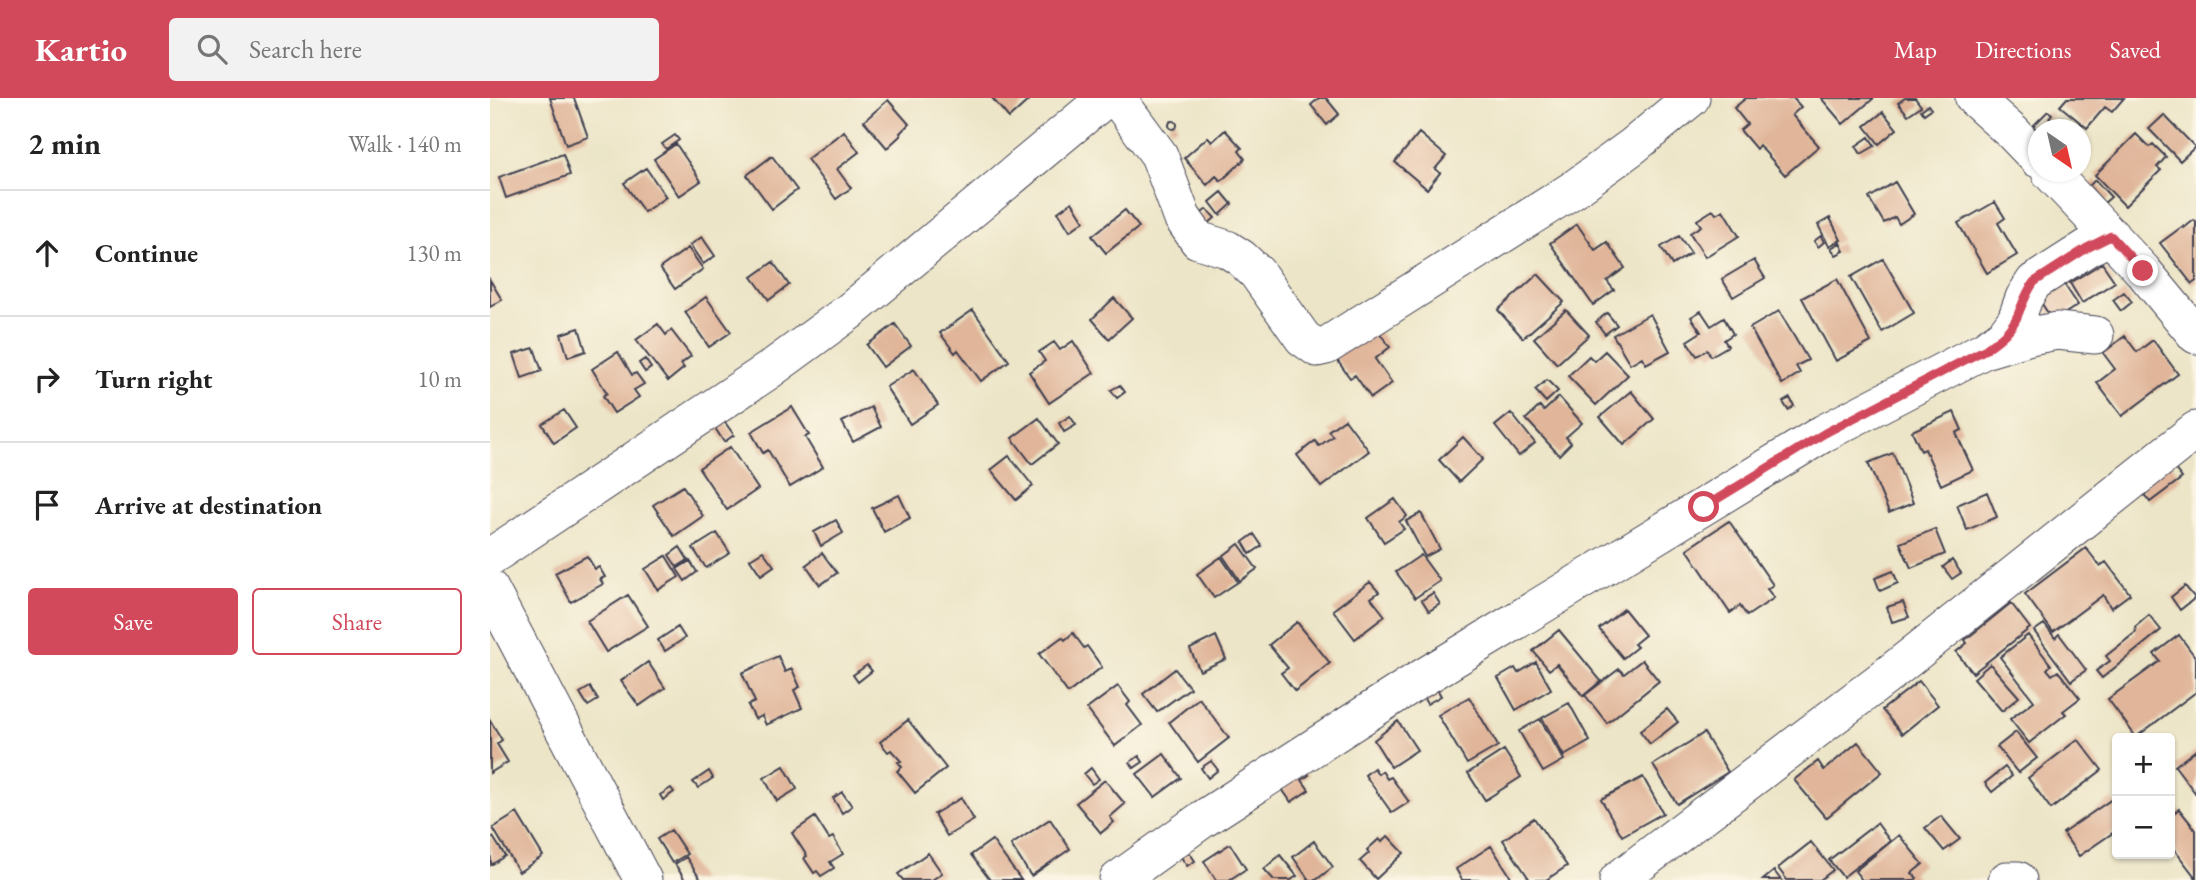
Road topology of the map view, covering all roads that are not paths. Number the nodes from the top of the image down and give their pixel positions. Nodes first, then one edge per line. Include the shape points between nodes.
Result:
1 (1106, 98) edge
2 (1117, 98) edge
3 (1691, 98) edge
4 (1974, 98) edge
5 (2028, 148) edge
6 (2060, 182) edge
7 (2111, 236) junction
8 (2095, 335) dead end
9 (2196, 335) edge
10 (1986, 349) junction
11 (2196, 430) edge
12 (490, 557) edge
13 (490, 589) edge
14 (635, 878) edge
15 (1118, 880) edge
16 (1618, 880) edge
17 (2007, 880) edge
18 (2018, 880) edge

1 - 12 street via 840,318
2 - 3 street via 1159,155 1182,218 1199,240 1241,258 1303,338 1317,348 1571,191
4 - 5 street
6 - 7 street
7 - 9 street
7 - 10 street via 2034,282 2016,320
8 - 10 street via 2057,331
10 - 15 street via 1825,433 1409,686 1203,819
11 - 16 street via 1884,678
13 - 14 street
17 - 18 street

